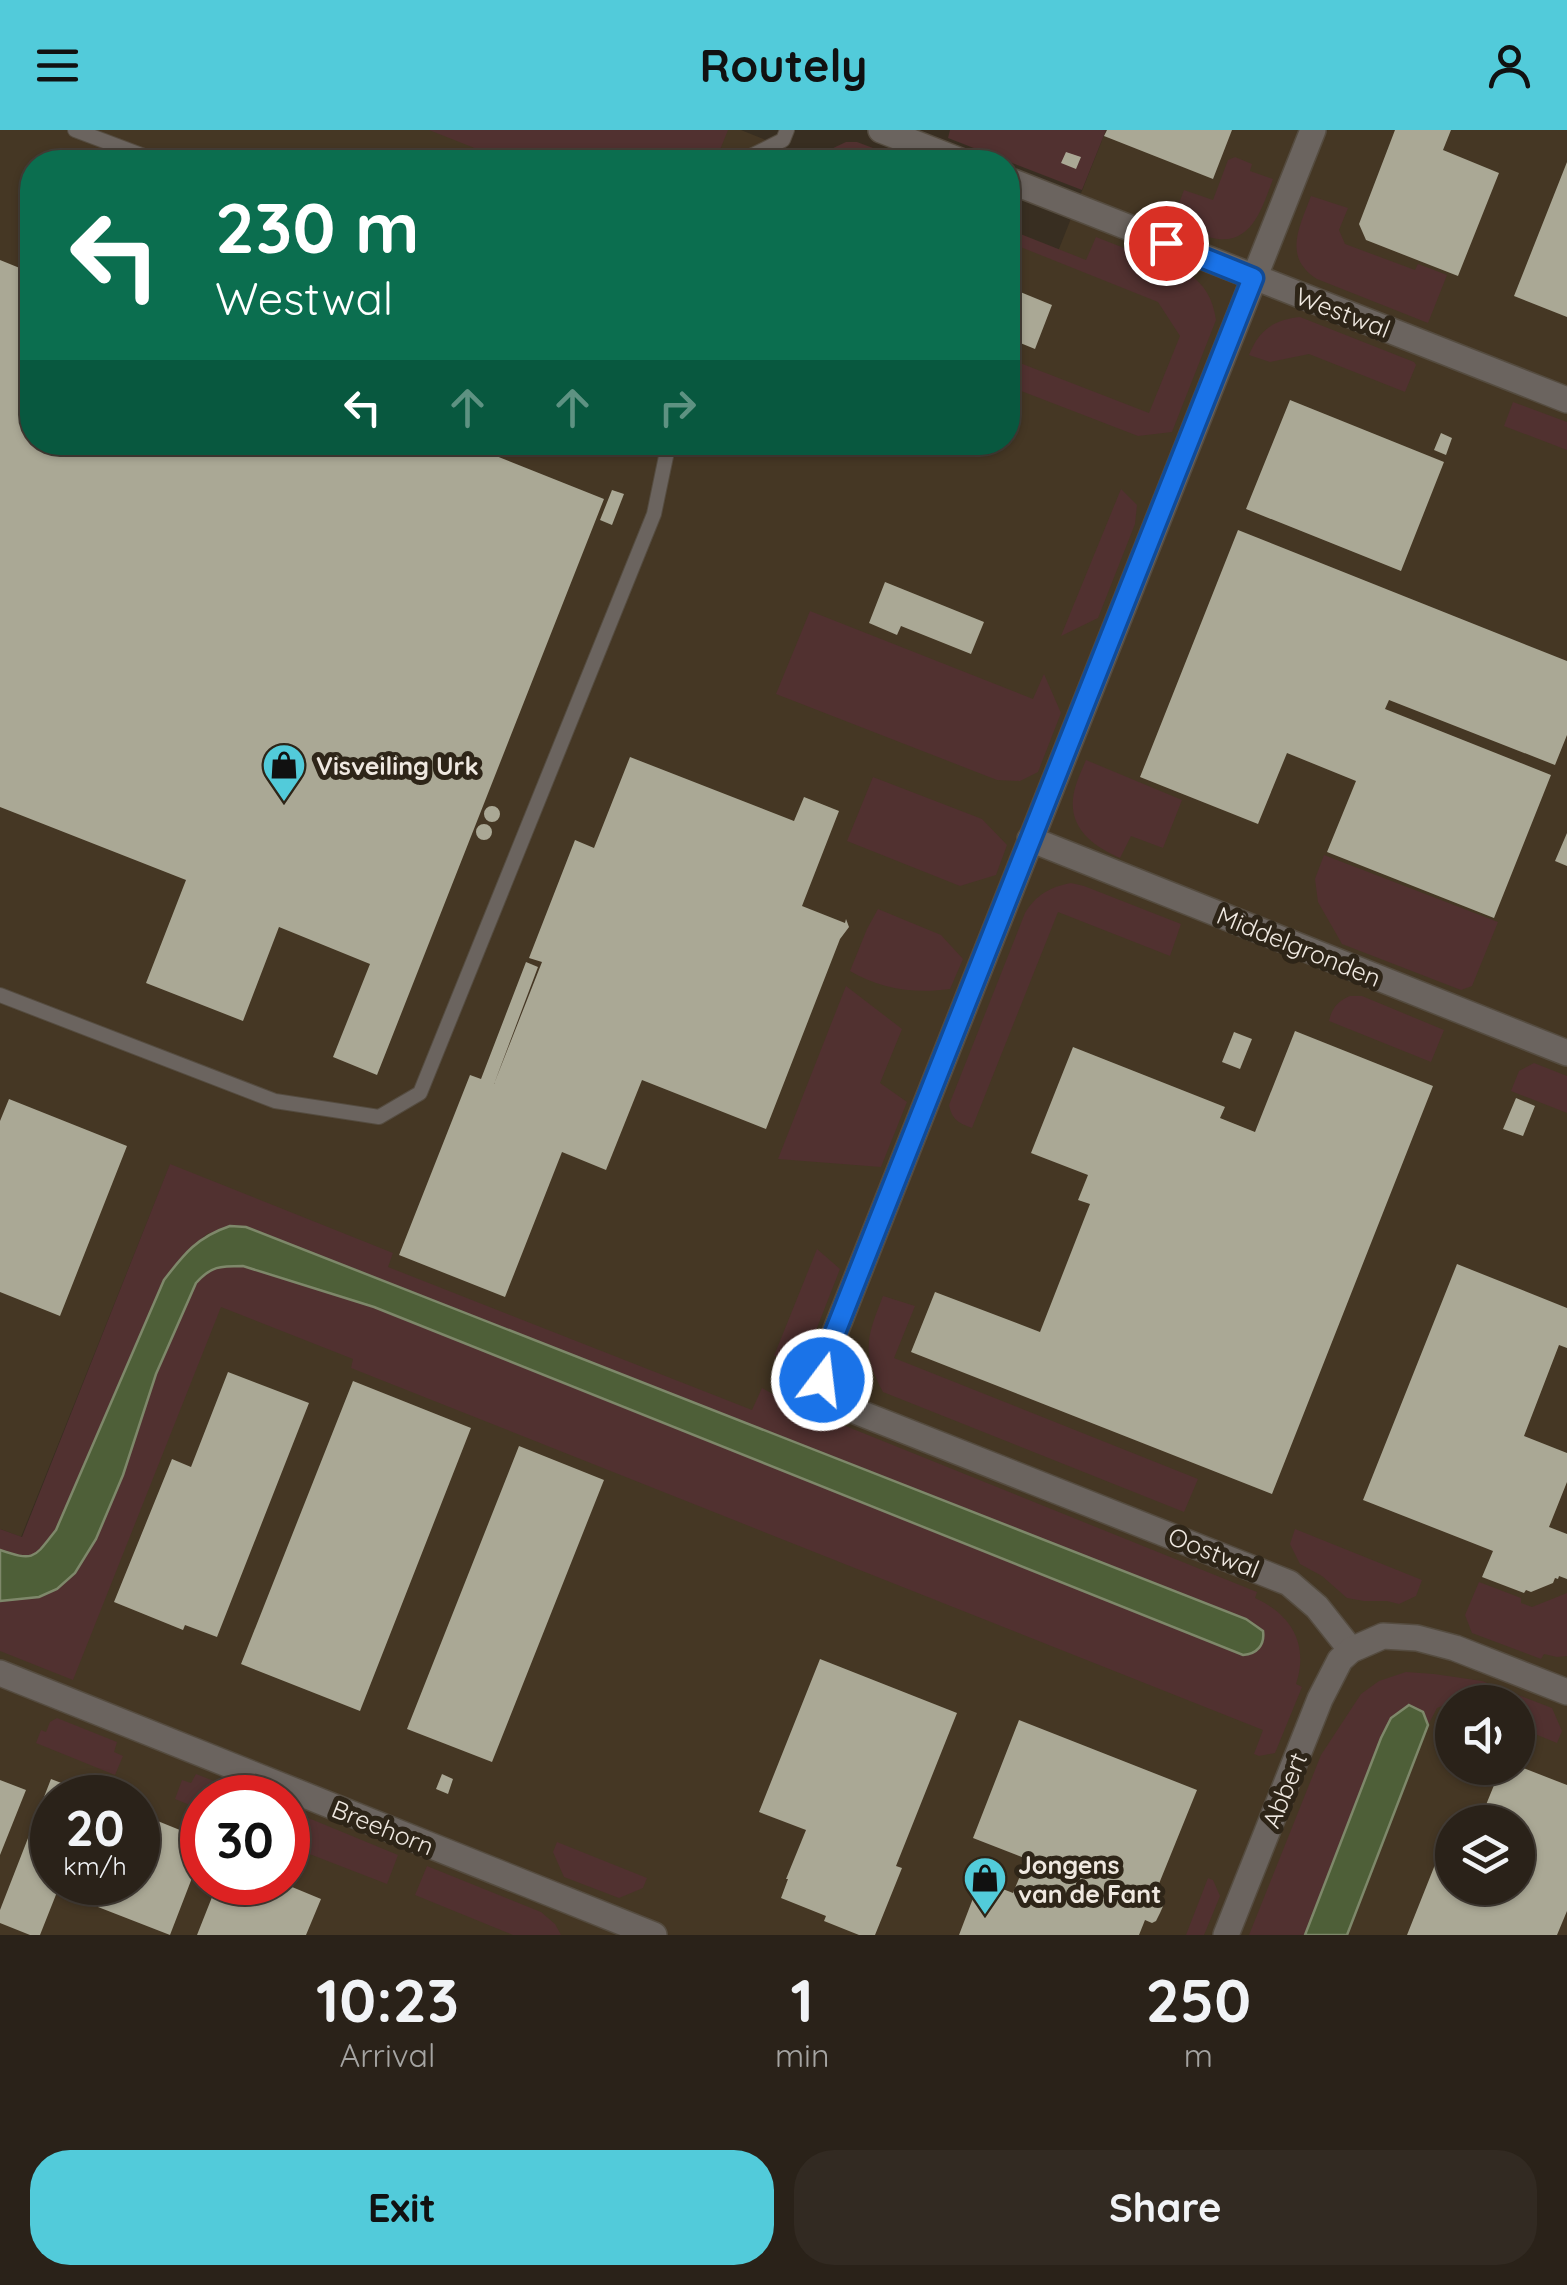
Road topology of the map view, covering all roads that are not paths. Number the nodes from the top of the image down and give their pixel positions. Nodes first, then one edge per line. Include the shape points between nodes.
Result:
1 (75, 130) edge
2 (787, 130) edge
3 (881, 130) edge
4 (1313, 130) edge
5 (128, 150) edge
6 (762, 150) edge
7 (932, 150) edge
8 (1020, 185) edge
9 (1253, 278) junction
10 (1567, 400) edge
11 (666, 455) edge
12 (1030, 840) junction
13 (0, 996) edge
14 (1567, 1053) edge
15 (1351, 1650) junction
16 (0, 1674) edge
17 (1567, 1692) edge
18 (604, 1926) edge
19 (654, 1935) edge
20 (1226, 1935) edge

1 - 5 lane
2 - 6 lane via 783,140
3 - 7 street
4 - 9 street
8 - 9 street, Westwal
9 - 10 street, Westwal
9 - 12 street
11 - 13 lane via 654,514 420,1093 379,1118 275,1101
12 - 14 street, Middelgronden
12 - 15 street, Oostwal via 830,1345 822,1380 840,1405 1289,1583
15 - 17 street via 1383,1636 1416,1638
15 - 20 street, Abbert via 1320,1699
16 - 18 street, Breehorn
18 - 19 street, Breehorn

